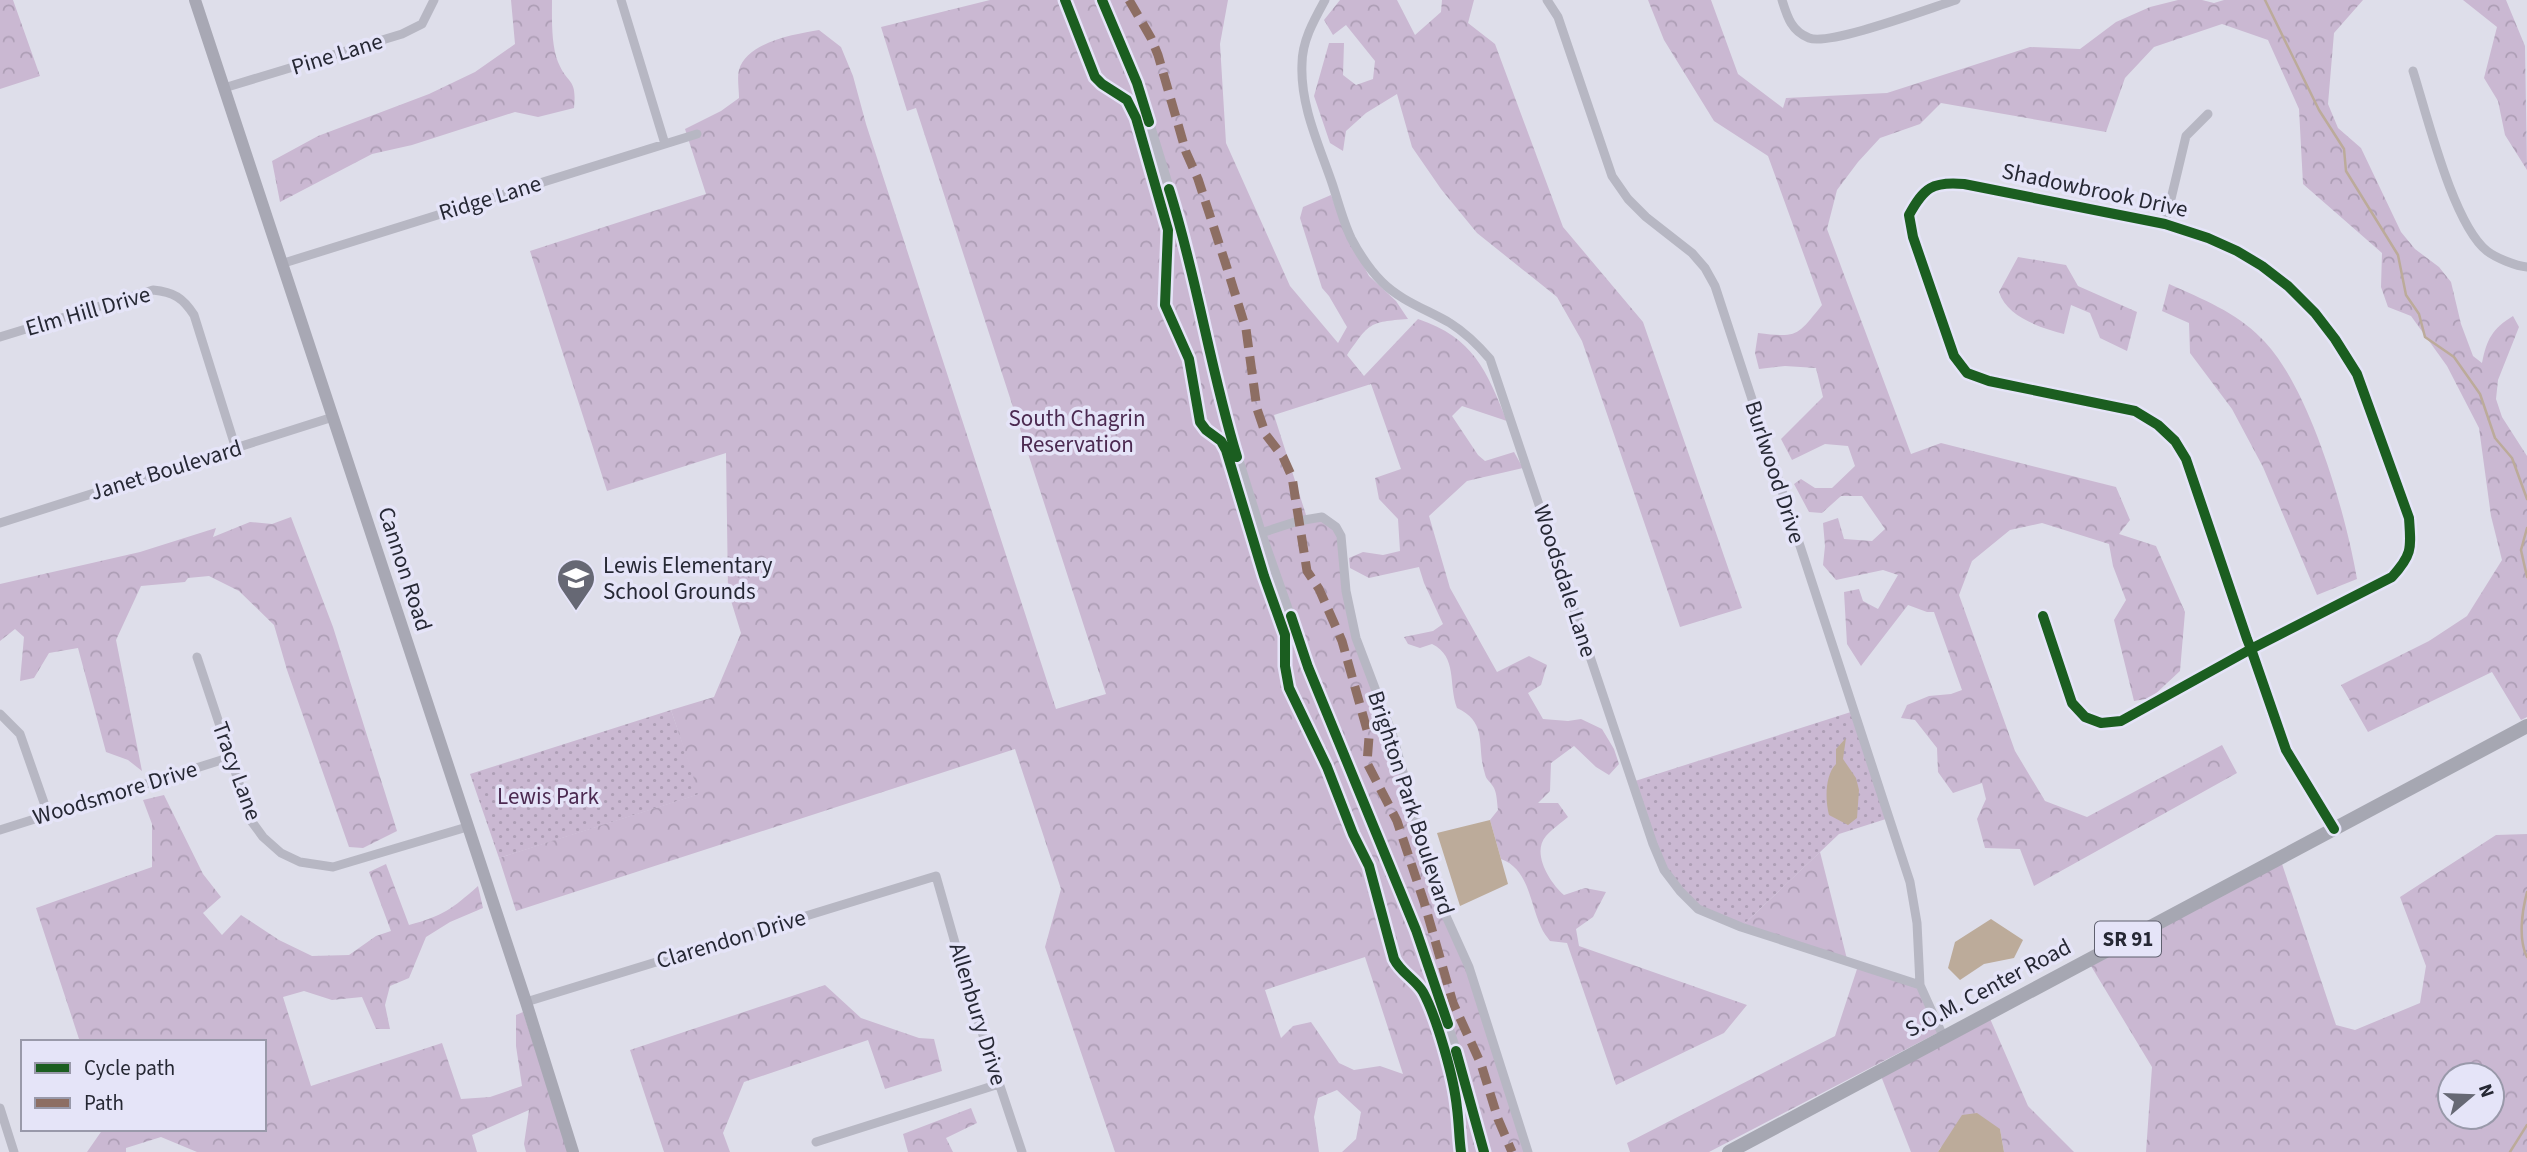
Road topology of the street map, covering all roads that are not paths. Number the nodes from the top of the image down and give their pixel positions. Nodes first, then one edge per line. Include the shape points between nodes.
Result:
1 (195, 0) edge
2 (434, 0) edge
3 (621, 0) edge
4 (1102, 0) edge
5 (1325, 0) edge
6 (1548, 0) edge
7 (1782, 0) edge
8 (1956, 0) edge
9 (2413, 71) dead end
10 (224, 88) junction
11 (2208, 114) dead end
12 (697, 134) dead end
13 (665, 144) junction
14 (2165, 224) junction
15 (284, 262) junction
16 (2527, 267) edge
17 (0, 337) edge
18 (332, 417) junction
19 (236, 449) junction
20 (0, 523) edge
21 (1261, 533) junction
22 (2043, 616) dead end
23 (2251, 649) junction
24 (197, 657) dead end
25 (0, 715) edge
26 (2527, 726) edge
27 (230, 757) junction
28 (47, 814) junction
29 (467, 827) junction
30 (2334, 829) junction
31 (0, 830) edge
32 (936, 876) joint
33 (1920, 985) junction
34 (526, 1002) junction
35 (1943, 1036) junction
36 (999, 1084) junction
37 (0, 1108) edge
38 (816, 1142) dead end
39 (14, 1152) edge
40 (573, 1152) edge
41 (1022, 1152) edge
42 (1484, 1152) edge
43 (1528, 1152) edge
44 (1729, 1152) edge

1 - 10 main road, Cannon Road
2 - 10 street, Pine Lane via 422,24 402,34
3 - 13 street
4 - 21 street via 1137,83 1181,228 1227,422
5 - 33 street, Woodsdale Lane via 1306,40 1301,63 1303,91 1350,237 1385,284 1472,338 1490,359 1664,870 1698,909 1741,928
6 - 33 street, Burlwood Drive via 1558,17 1612,176 1646,217 1692,253 1715,286 1910,882
7 - 8 street via 1790,24 1810,38 1833,38
9 - 16 street via 2468,228 2487,252
10 - 15 main road, Cannon Road
11 - 14 street via 2186,136
12 - 13 street, Ridge Lane
13 - 15 street, Ridge Lane
14 - 23 street, Shadowbrook Drive via 2238,251 2288,286 2315,313 2357,374 2409,518 2407,560 2392,577
14 - 23 street, Shadowbrook Drive via 1942,182 1922,192 1909,215 1954,356 1968,373 2135,411 2175,441 2186,459
15 - 18 main road, Cannon Road
17 - 19 street, Elm Hill Drive via 153,290 170,292 185,301 194,316
18 - 19 street, Janet Boulevard
18 - 29 main road, Cannon Road
19 - 20 street, Janet Boulevard
21 - 42 street via 1308,667 1416,930
21 - 43 street, Brighton Park Boulevard via 1322,517 1341,536 1356,638 1392,733 1434,882 1473,977
22 - 23 street, Shadowbrook Drive via 2072,703 2085,717 2101,723 2121,720
23 - 30 street via 2286,750
24 - 27 street, Tracy Lane
25 - 28 street via 20,733
26 - 30 main road, S.O.M. Center Road / SR 91
27 - 28 street, Woodsmore Drive
27 - 29 street, Tracy Lane via 252,822 281,853 300,862 333,867
28 - 31 street, Woodsmore Drive
29 - 34 main road, Cannon Road
30 - 35 main road, S.O.M. Center Road / SR 91
32 - 34 street, Clarendon Drive
32 - 36 street, Allenbury Drive
33 - 35 street
34 - 40 main road, Cannon Road
35 - 44 main road, S.O.M. Center Road / SR 91
36 - 38 street
36 - 41 street, Allenbury Drive
37 - 39 street

